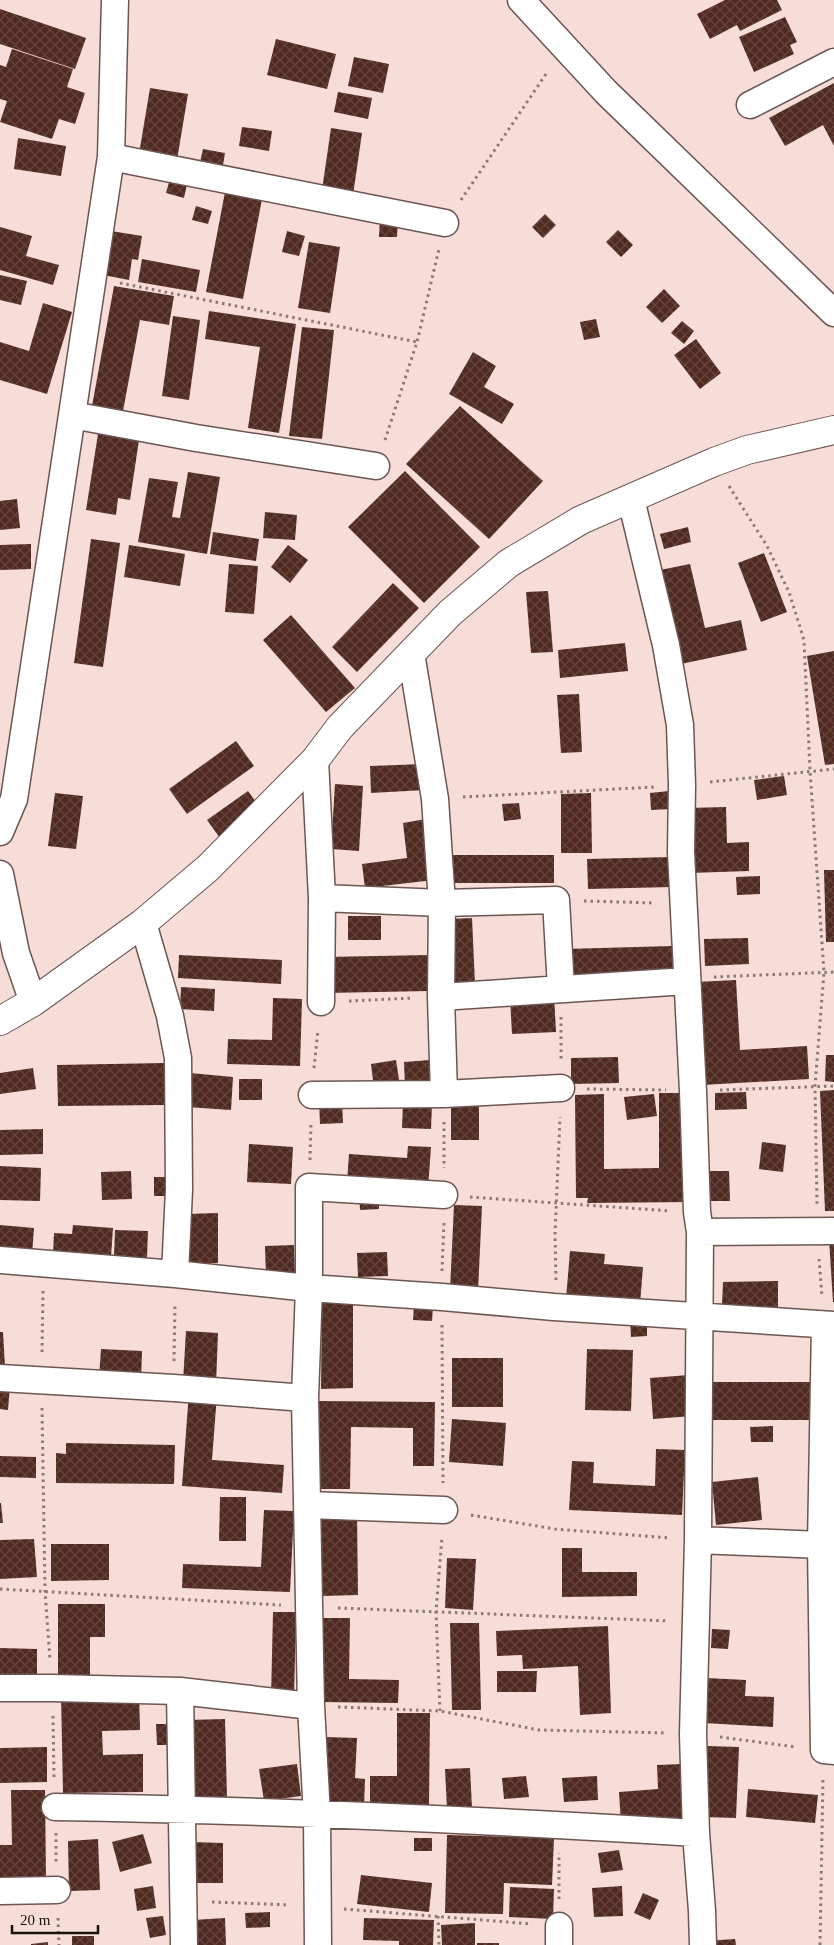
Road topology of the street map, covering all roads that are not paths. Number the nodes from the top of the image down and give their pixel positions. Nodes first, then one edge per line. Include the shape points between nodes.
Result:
1 (115, 0) edge
2 (521, 0) edge
3 (834, 62) edge
4 (750, 105) dead end
5 (111, 157) junction
6 (445, 223) dead end
7 (834, 313) edge
8 (72, 415) junction
9 (834, 430) edge
10 (376, 466) dead end
11 (631, 499) junction
12 (411, 653) junction
13 (314, 760) junction
14 (7, 798) edge
15 (0, 832) edge
16 (0, 874) edge
17 (322, 898) junction
18 (442, 903) junction
19 (143, 923) junction
20 (687, 981) junction
21 (561, 988) junction
22 (441, 997) junction
23 (33, 1002) junction
24 (321, 1002) road end
25 (0, 1021) edge
26 (561, 1088) road end
27 (444, 1094) junction
28 (312, 1095) dead end
29 (444, 1195) road end
30 (698, 1222) junction
31 (826, 1232) edge
32 (0, 1260) edge
33 (175, 1274) junction
34 (309, 1288) junction
35 (700, 1318) junction
36 (829, 1325) edge
37 (0, 1378) edge
38 (306, 1398) junction
39 (308, 1505) junction
40 (444, 1510) road end
41 (698, 1540) junction
42 (821, 1545) junction
43 (0, 1688) edge
44 (180, 1691) junction
45 (311, 1706) junction
46 (829, 1751) edge
47 (55, 1807) road end
48 (183, 1809) junction
49 (316, 1815) junction
50 (696, 1833) junction
51 (57, 1890) road end
52 (0, 1892) edge
53 (184, 1945) edge
54 (318, 1945) edge
55 (703, 1945) edge

1 - 5 street
2 - 7 street via 606,92
3 - 4 street
5 - 6 street
5 - 8 street
8 - 10 street
8 - 14 street
9 - 11 main road via 747,450
11 - 12 main road via 581,520 509,562
11 - 20 street via 666,645 680,724
12 - 13 main road via 340,727
12 - 18 street via 435,799
13 - 17 street
13 - 19 main road via 208,868
14 - 15 street
16 - 23 street via 16,953
17 - 18 street
17 - 24 street
18 - 21 street via 556,900
18 - 22 street
19 - 23 main road
19 - 33 street via 170,1016 178,1058 179,1190
20 - 21 street
20 - 30 street
21 - 22 street
22 - 27 street
23 - 25 main road
26 - 27 street
27 - 28 street
29 - 34 street via 309,1187
30 - 31 street
30 - 35 street
32 - 33 street
33 - 34 street
34 - 35 street
34 - 38 street
35 - 36 street
35 - 41 street
36 - 42 street
37 - 38 street
38 - 39 street
39 - 40 street
39 - 45 street
41 - 42 street
41 - 50 street via 693,1734
42 - 46 street
43 - 44 street
44 - 45 street
44 - 48 street
45 - 49 street
47 - 48 street
48 - 49 street
48 - 53 street
49 - 50 street
49 - 54 street
50 - 55 street
51 - 52 street

